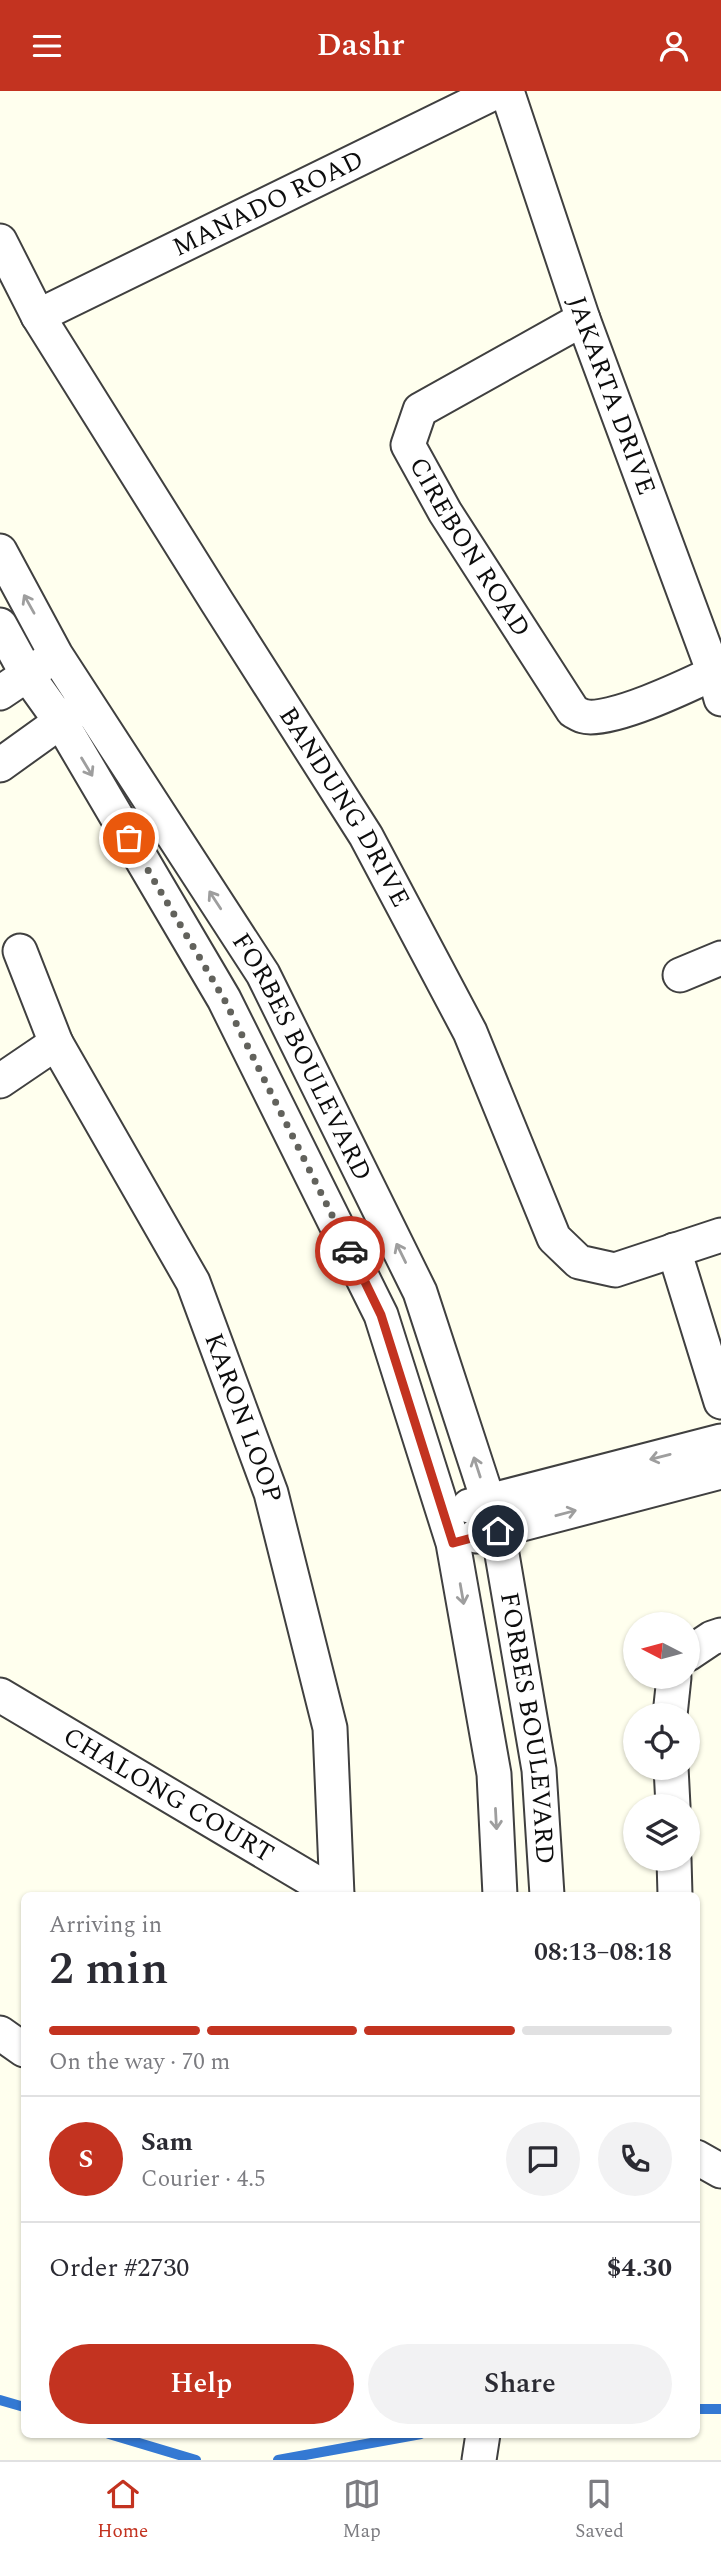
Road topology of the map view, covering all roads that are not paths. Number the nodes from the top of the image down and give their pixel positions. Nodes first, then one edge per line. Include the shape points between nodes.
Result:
1 (498, 91) edge
2 (508, 91) edge
3 (0, 241) edge
4 (38, 316) junction
5 (583, 319) junction
6 (0, 551) edge
7 (0, 625) edge
8 (56, 655) junction
9 (28, 676) junction
10 (717, 686) edge
11 (0, 694) edge
12 (88, 701) junction
13 (61, 722) junction
14 (0, 765) edge
15 (20, 951) dead end
16 (721, 958) edge
17 (680, 975) dead end
18 (56, 1043) junction
19 (0, 1081) edge
20 (721, 1235) edge
21 (674, 1251) junction
22 (721, 1402) edge
23 (721, 1441) edge
24 (721, 1472) edge
25 (443, 1512) junction
26 (493, 1516) junction
27 (453, 1543) junction
28 (721, 1635) edge
29 (700, 1646) edge
30 (0, 1695) edge
31 (674, 1871) edge
32 (332, 1892) edge
33 (337, 1892) edge
34 (500, 1892) edge
35 (547, 1892) edge
36 (675, 1892) edge
37 (0, 2033) edge
38 (21, 2048) edge
39 (700, 2159) edge
40 (721, 2171) edge
41 (482, 2438) edge
42 (479, 2460) edge

1 - 4 street, MANADO ROAD
2 - 5 street, JAKARTA DRIVE
3 - 4 street, BANDUNG DRIVE
4 - 21 street, BANDUNG DRIVE via 366,836 470,1032 554,1238 579,1262 615,1270
5 - 10 street, JAKARTA DRIVE
5 - 10 street, CIREBON ROAD via 419,410 408,446 444,512 573,711 591,717
8 -> 6 street, FORBES BOULEVARD
7 - 9 street, FORBES BOULEVARD
8 - 9 street
8 - 12 street, FORBES BOULEVARD
9 - 11 street
9 - 13 street, FORBES BOULEVARD
12 - 13 street
26 -> 12 street, FORBES BOULEVARD via 420,1292 269,986
13 - 14 street
13 -> 25 street, FORBES BOULEVARD via 224,999 381,1315
15 - 18 street, KARON LOOP
16 - 17 street
18 - 19 street
18 - 33 street, KARON LOOP via 193,1282 271,1493 330,1728
20 - 21 street, BANDUNG DRIVE
21 - 22 street
23 -> 26 street
26 -> 24 street
25 - 26 street
25 - 27 street, FORBES BOULEVARD
26 - 27 street
26 - 35 street, FORBES BOULEVARD via 540,1770
27 -> 34 street, FORBES BOULEVARD via 494,1774
28 - 29 street
30 - 32 street, CHALONG COURT
31 - 36 street
37 - 38 street
39 - 40 street
41 - 42 street

